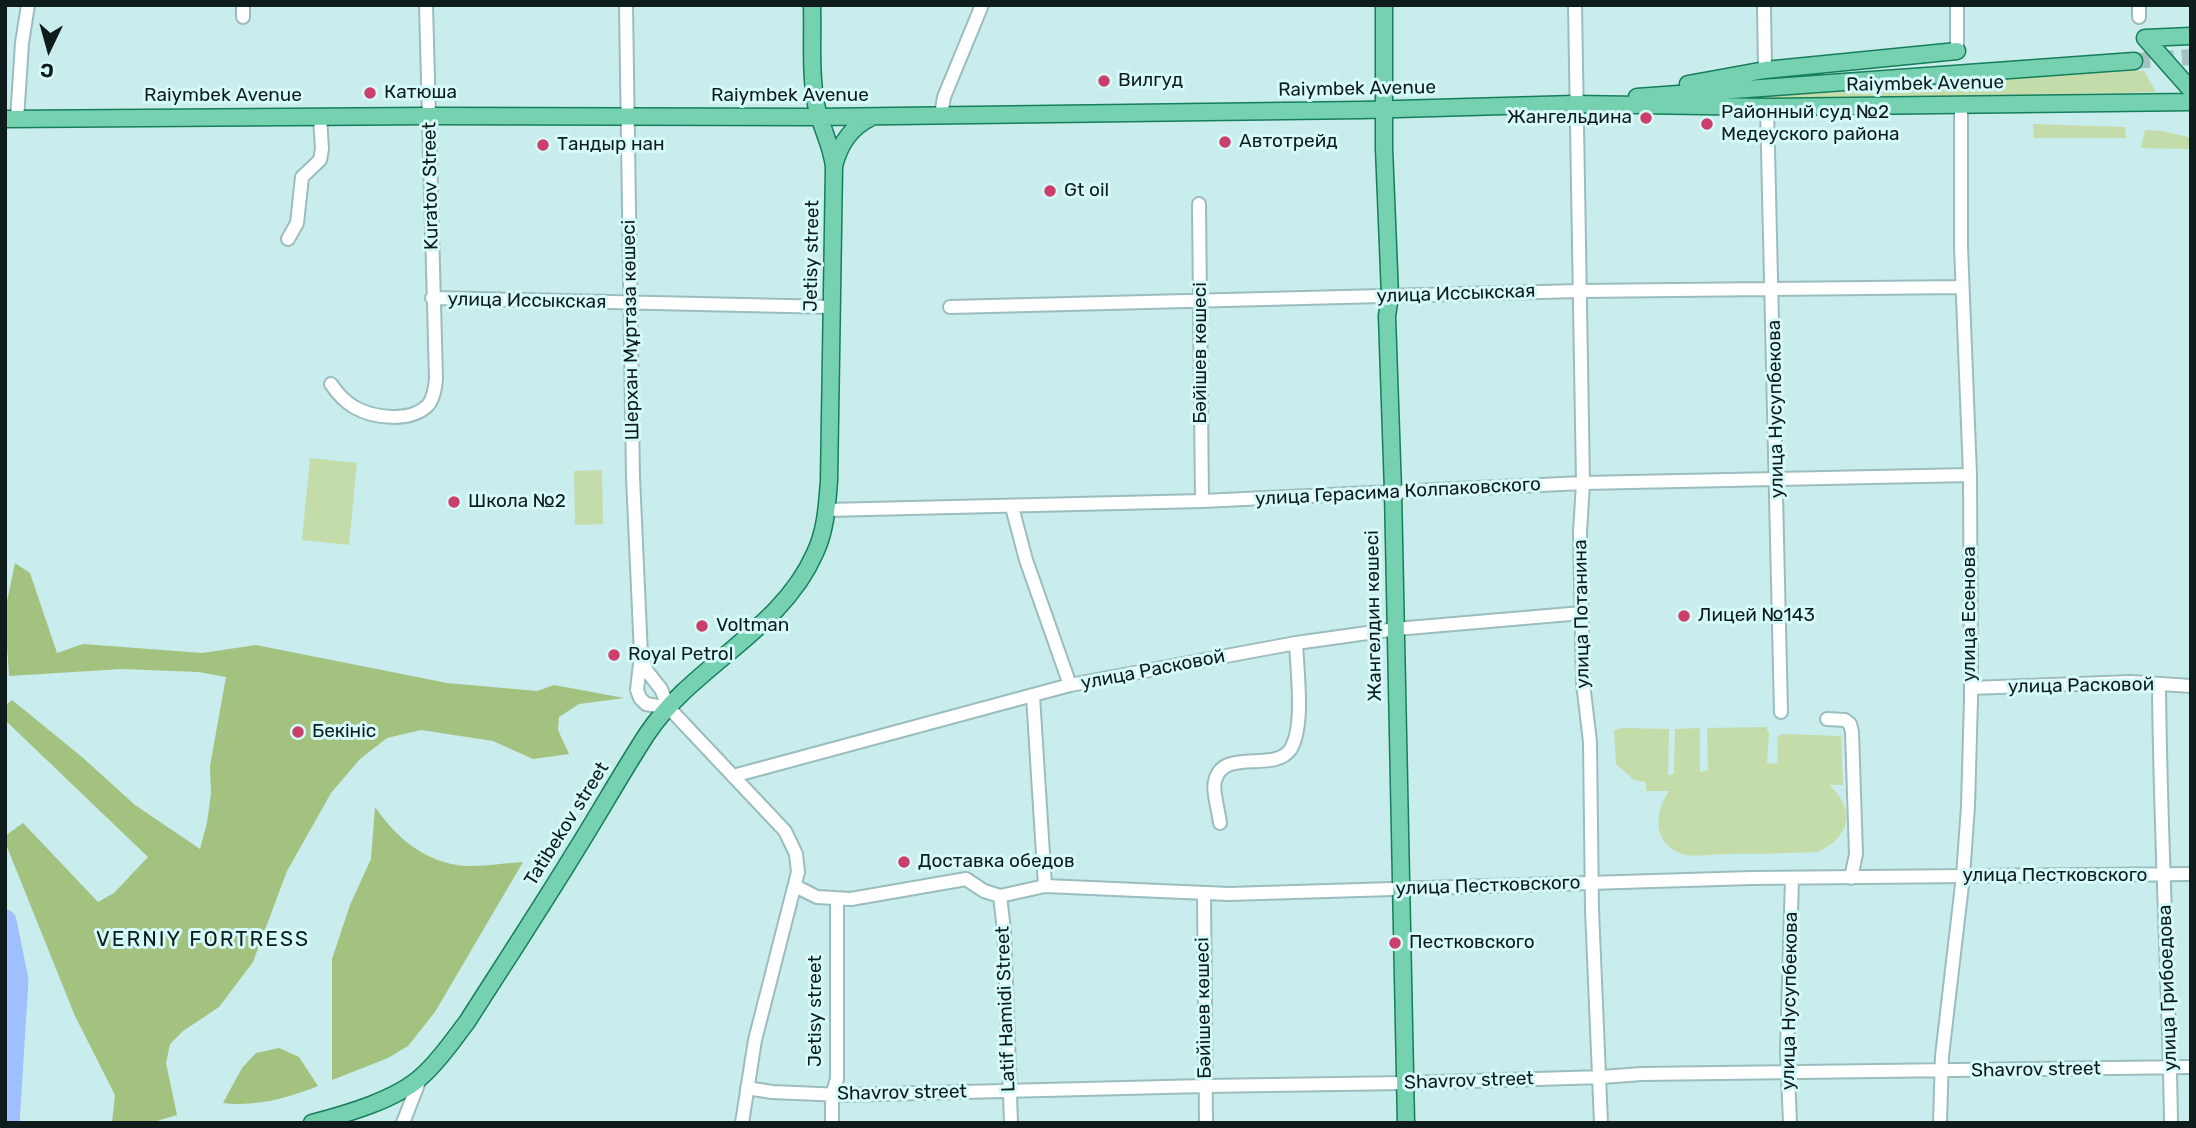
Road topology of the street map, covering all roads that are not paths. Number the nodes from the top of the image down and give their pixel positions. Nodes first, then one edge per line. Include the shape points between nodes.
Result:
1 (28, 5) edge
2 (426, 5) edge
3 (626, 5) edge
4 (812, 5) edge
5 (982, 5) edge
6 (1384, 5) edge
7 (1574, 5) edge
8 (1764, 5) edge
9 (1956, 5) edge
10 (2191, 36) edge
11 (1957, 51) joint
12 (2134, 61) tunnel mouth
13 (1765, 70) junction
14 (2191, 90) edge
15 (1626, 97) junction
16 (2191, 102) edge
17 (1575, 104) junction
18 (1961, 105) junction
19 (1768, 107) junction
20 (1385, 110) junction
21 (941, 115) junction
22 (430, 116) junction
23 (875, 116) junction
24 (320, 117) junction
25 (628, 117) junction
26 (818, 117) junction
27 (11, 119) edge
28 (834, 167) junction
29 (1199, 204) dead end
30 (288, 239) dead end
31 (1962, 287) junction
32 (1773, 288) junction
33 (1579, 291) junction
34 (1390, 296) junction
35 (432, 298) junction
36 (1201, 302) junction
37 (630, 303) junction
38 (832, 307) junction
39 (950, 307) dead end
40 (331, 384) dead end
41 (1970, 475) junction
42 (1777, 479) junction
43 (1583, 484) junction
44 (1393, 491) junction
45 (1202, 501) junction
46 (1012, 507) junction
47 (827, 510) junction
48 (1582, 613) junction
49 (1396, 629) junction
50 (1296, 643) junction
51 (642, 655) junction
52 (1070, 685) junction
53 (2159, 685) junction
54 (2191, 685) edge
55 (1971, 688) junction
56 (1033, 696) junction
57 (668, 708) junction
58 (1781, 712) dead end
59 (1827, 719) dead end
60 (733, 776) junction
61 (1220, 823) dead end
62 (2191, 874) edge
63 (2165, 875) junction
64 (1963, 876) junction
65 (1792, 878) junction
66 (1851, 878) junction
67 (1591, 883) junction
68 (795, 886) junction
69 (1045, 886) junction
70 (1401, 888) junction
71 (1204, 893) junction
72 (1000, 896) junction
73 (837, 899) junction
74 (2191, 1067) edge
75 (2170, 1068) junction
76 (1941, 1071) junction
77 (1787, 1073) junction
78 (1598, 1077) junction
79 (420, 1079) junction
80 (1405, 1083) junction
81 (1205, 1086) junction
82 (747, 1088) junction
83 (1010, 1091) junction
84 (832, 1095) junction
85 (312, 1123) edge
86 (403, 1123) edge
87 (742, 1123) edge
88 (832, 1123) edge
89 (1011, 1123) edge
90 (1206, 1123) edge
91 (1406, 1123) edge
92 (1601, 1123) edge
93 (1790, 1123) edge
94 (1941, 1123) edge
95 (2171, 1123) edge

1 - 27 street
2 - 22 street, Kuratov Street
3 - 25 street, Шерхан Мұртаза көшесі
4 - 26 main road, Jetisy street
5 - 21 street via 948,86
6 - 20 main road, Жангелдин көшесі
7 - 17 street, улица Потанина
8 - 13 street
9 - 11 street
10 - 14 main road via 2145,38
11 - 13 main road, Raiymbek Avenue
12 - 15 main road, Raiymbek Avenue
13 - 15 main road, Raiymbek Avenue
15 - 17 main road, Raiymbek Avenue
16 - 18 main road, Raiymbek Avenue
17 - 19 main road, Raiymbek Avenue
17 - 20 main road, Raiymbek Avenue
17 - 33 street, улица Потанина
18 - 19 main road, Raiymbek Avenue
18 - 31 street, улица Есенова
19 - 32 street, улица Нусупбекова
20 - 21 main road, Raiymbek Avenue
20 - 34 main road, Жангелдин көшесі
21 - 23 main road, Raiymbek Avenue
22 - 24 main road, Raiymbek Avenue
22 - 25 main road, Raiymbek Avenue
22 - 35 street, Kuratov Street
23 - 26 main road, Raiymbek Avenue
23 - 28 main road via 852,130
24 - 27 main road, Raiymbek Avenue
24 - 30 street via 320,160 302,177 297,223
25 - 26 main road, Raiymbek Avenue
25 - 37 street, Шерхан Мұртаза көшесі
26 - 28 main road, Jetisy street
28 - 38 main road, Jetisy street
29 - 36 street, Бәйішев көшесі
31 - 32 street, улица Иссыкская
31 - 41 street, улица Есенова
32 - 33 street, улица Иссыкская
32 - 42 street, улица Нусупбекова
33 - 34 street, улица Иссыкская
33 - 43 street, улица Потанина
34 - 36 street, улица Иссыкская
34 - 44 main road, Жангелдин көшесі
35 - 37 street, улица Иссыкская
35 - 40 street, Kuratov Street via 435,393 427,406 410,414 376,416 342,399
36 - 39 street, улица Иссыкская
36 - 45 street, Бәйішев көшесі
37 - 38 street, улица Иссыкская
37 - 51 street, Шерхан Мұртаза көшесі
38 - 47 main road, Jetisy street
41 - 42 street, улица Герасима Колпаковского
41 - 55 street, улица Есенова
42 - 43 street, улица Герасима Колпаковского
42 - 58 street, улица Нусупбекова
43 - 44 street, улица Герасима Колпаковского
43 - 48 street, улица Потанина
44 - 45 street, улица Герасима Колпаковского
44 - 49 main road, Жангелдин көшесі
45 - 46 street, улица Герасима Колпаковского
46 - 47 street, улица Герасима Колпаковского
46 - 52 street
47 - 57 main road, Tatibekov street via 805,575 763,623
48 - 49 street, улица Расковой
48 - 67 street, улица Потанина via 1590,742
49 - 50 street, улица Расковой
49 - 70 main road, Жангелдин көшесі
50 - 52 street, улица Расковой
50 - 61 street via 1299,703 1295,740 1288,753 1277,758 1229,764 1218,773 1213,783
51 - 57 street
51 - 57 street, Шерхан Мұртаза көшесі via 640,698 646,704
52 - 56 street, улица Расковой
53 - 54 street, улица Расковой
53 - 55 street, улица Расковой
53 - 63 street, улица Грибоедова
55 - 64 street, улица Есенова
56 - 60 street, улица Расковой
56 - 69 street
57 - 60 street
57 - 79 main road, Tatibekov street via 467,1022
59 - 66 street via 1845,720 1852,732 1856,854
60 - 68 street via 785,831 796,854
62 - 63 street, улица Пестковского
63 - 64 street, улица Пестковского
63 - 75 street, улица Грибоедова
64 - 66 street, улица Пестковского
64 - 76 street, улица Есенова
65 - 66 street, улица Пестковского
65 - 67 street, улица Пестковского
65 - 77 street, улица Нусупбекова
67 - 70 street, улица Пестковского
67 - 78 street, улица Потанина
68 - 73 street via 817,897
68 - 82 street via 766,988
69 - 71 street, улица Пестковского
69 - 72 street, улица Пестковского
70 - 71 street, улица Пестковского
70 - 80 main road, Жангелдин көшесі
71 - 81 street, Бәйішев көшесі
72 - 73 street via 966,879
72 - 83 street, Latif Hamidi Street
73 - 84 street, Jetisy street via 836,1079
74 - 75 street, Shavrov street
75 - 76 street, Shavrov street
75 - 95 street, улица Грибоедова
76 - 77 street, Shavrov street
76 - 94 street, улица Есенова
77 - 78 street, Shavrov street
77 - 93 street, улица Нусупбекова
78 - 80 street, Shavrov street
78 - 92 street, улица Потанина
79 - 85 main road, Tatibekov street via 346,1114
79 - 86 street
80 - 81 street, Shavrov street
80 - 91 main road, Жангелдин көшесі
81 - 83 street, Shavrov street
81 - 90 street, Бәйішев көшесі
82 - 84 street, Shavrov street
82 - 87 street
83 - 84 street, Shavrov street
83 - 89 street, Latif Hamidi Street
84 - 88 street, Jetisy street

